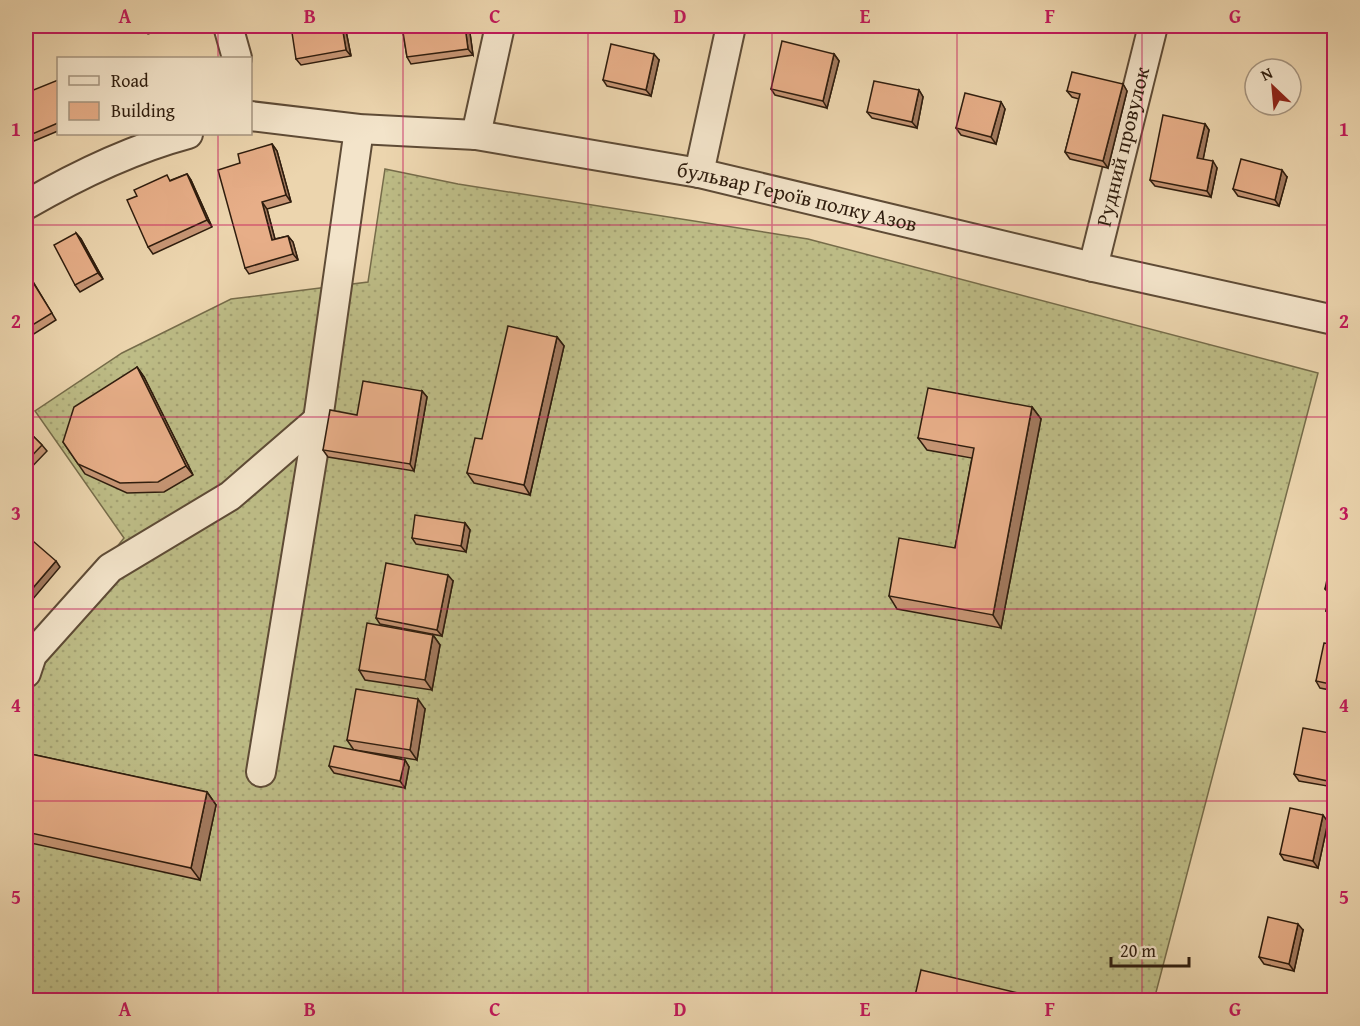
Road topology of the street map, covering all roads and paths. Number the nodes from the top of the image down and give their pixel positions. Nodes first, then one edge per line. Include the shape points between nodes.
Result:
1 (228, 26) edge
2 (500, 26) edge
3 (731, 26) edge
4 (1153, 26) edge
5 (237, 57) edge
6 (252, 114) edge
7 (359, 129) junction
8 (185, 135) edge
9 (476, 135) junction
10 (699, 173) junction
11 (26, 205) edge
12 (1093, 267) junction
13 (1335, 320) edge
14 (319, 419) junction
15 (26, 673) edge
16 (261, 772) dead end

1 - 5 street
2 - 9 street
3 - 10 street
4 - 12 street, Рудний провулок
6 - 7 street, бульвар Героїв полку Азов
7 - 9 street, бульвар Героїв полку Азов
7 - 14 street
8 - 11 street via 103,166
9 - 10 street, бульвар Героїв полку Азов
10 - 12 street, бульвар Героїв полку Азов
12 - 13 street, бульвар Героїв полку Азов
14 - 15 street via 230,496 110,568 32,655
14 - 16 street

